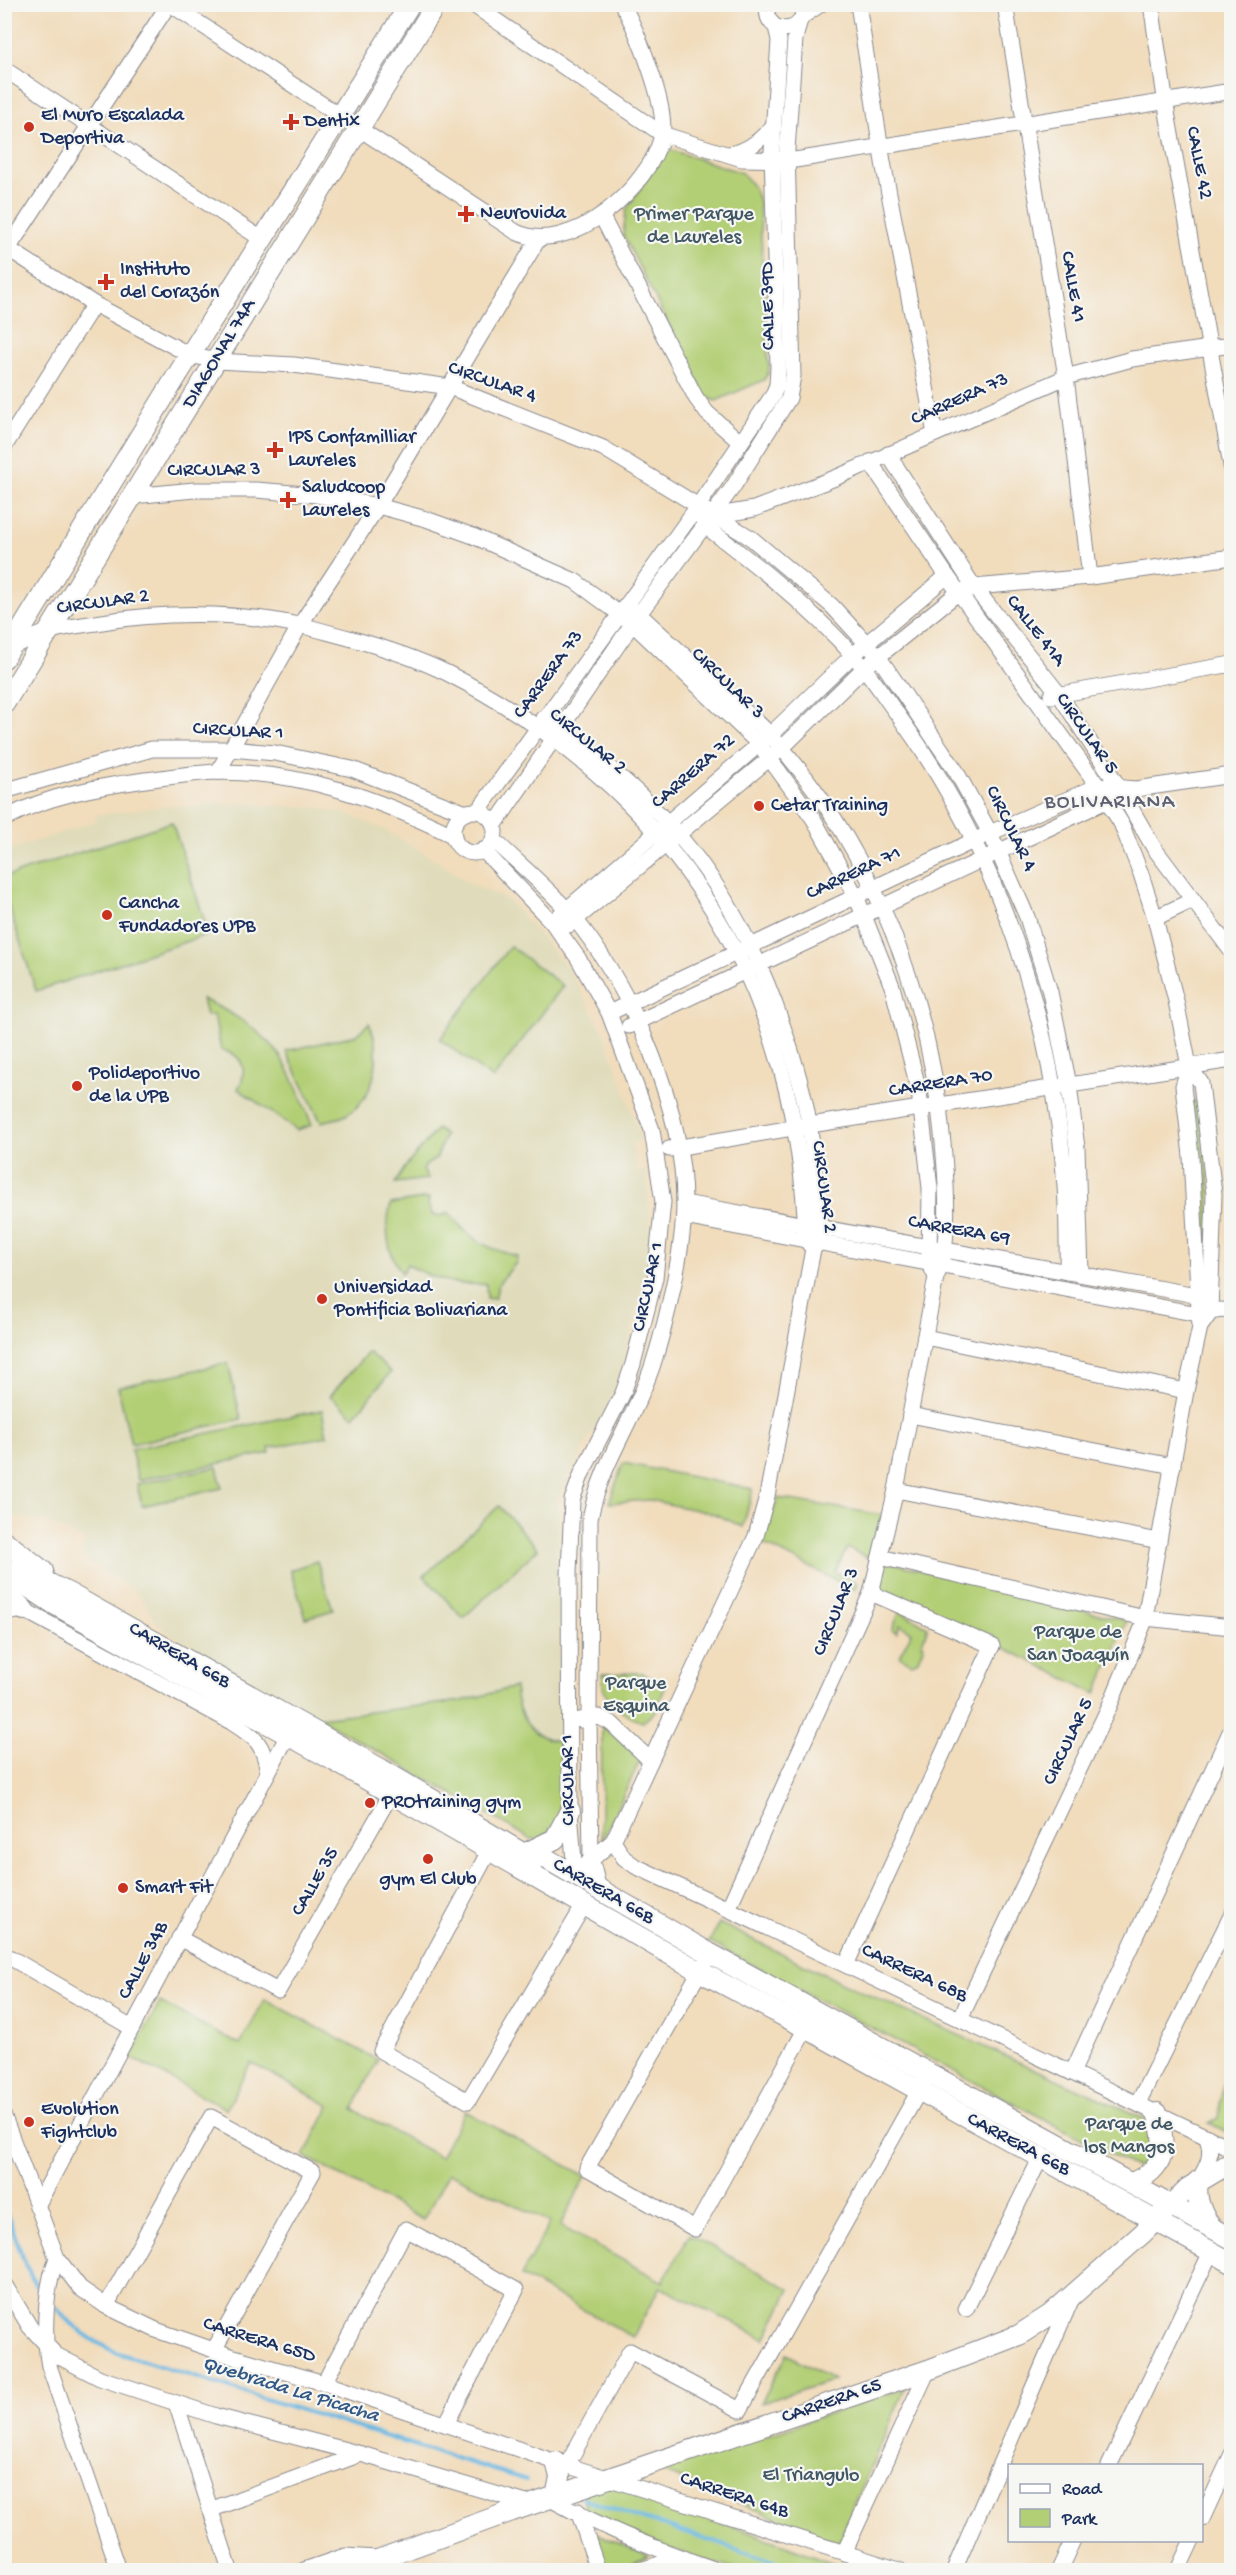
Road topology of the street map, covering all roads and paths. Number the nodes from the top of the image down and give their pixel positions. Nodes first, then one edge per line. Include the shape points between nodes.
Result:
1 (169, 4) edge
2 (410, 4) edge
3 (436, 4) edge
4 (472, 4) edge
5 (622, 4) edge
6 (821, 4) edge
7 (858, 4) edge
8 (1005, 4) edge
9 (1151, 4) edge
10 (768, 5) edge
11 (801, 15) edge
12 (776, 27) junction
13 (4, 69) edge
14 (1232, 91) edge
15 (1166, 101) junction
16 (340, 117) junction
17 (1023, 124) junction
18 (89, 126) junction
19 (773, 126) junction
20 (359, 130) junction
21 (662, 134) junction
22 (880, 147) junction
23 (724, 155) junction
24 (780, 161) junction
25 (602, 217) junction
26 (539, 238) junction
27 (262, 240) junction
28 (6, 250) edge
29 (94, 304) junction
30 (1232, 345) edge
31 (1211, 348) junction
32 (190, 356) junction
33 (217, 361) junction
34 (1066, 377) junction
35 (450, 387) junction
36 (935, 434) junction
37 (740, 442) junction
38 (4, 447) edge
39 (888, 454) junction
40 (870, 462) junction
41 (1232, 471) edge
42 (133, 496) junction
43 (378, 506) junction
44 (698, 507) junction
45 (749, 512) junction
46 (708, 521) junction
47 (751, 538) junction
48 (1232, 557) edge
49 (947, 576) junction
50 (1090, 577) junction
51 (966, 590) junction
52 (623, 609) junction
53 (636, 619) junction
54 (300, 625) junction
55 (50, 631) junction
56 (868, 642) junction
57 (7, 648) edge
58 (853, 654) junction
59 (878, 656) junction
60 (1232, 664) edge
61 (864, 668) junction
62 (1059, 694) junction
63 (1036, 700) junction
64 (4, 704) edge
65 (540, 723) junction
66 (556, 733) junction
67 (764, 739) junction
68 (938, 741) junction
69 (231, 749) junction
70 (923, 750) junction
71 (776, 753) junction
72 (71, 770) junction
73 (218, 772) junction
74 (1232, 775) edge
75 (1098, 786) junction
76 (1120, 789) junction
77 (4, 791) edge
78 (75, 793) junction
79 (1106, 801) junction
80 (472, 812) junction
81 (4, 819) edge
82 (662, 827) junction
83 (990, 833) junction
84 (679, 834) junction
85 (454, 836) junction
86 (490, 838) junction
87 (974, 841) junction
88 (666, 845) junction
89 (999, 851) junction
90 (982, 859) junction
91 (873, 888) junction
92 (856, 897) junction
93 (1193, 900) junction
94 (881, 907) junction
95 (571, 915) junction
96 (864, 915) junction
97 (1155, 918) junction
98 (556, 928) junction
99 (752, 945) junction
100 (736, 952) junction
101 (1038, 952) junction
102 (1232, 952) edge
103 (1022, 957) junction
104 (760, 964) junction
105 (746, 971) junction
106 (910, 980) junction
107 (892, 986) junction
108 (629, 1003) junction
109 (609, 1013) junction
110 (638, 1022) junction
111 (617, 1032) junction
112 (1232, 1060) edge
113 (1189, 1066) junction
114 (1062, 1087) junction
115 (939, 1106) junction
116 (921, 1108) junction
117 (810, 1125) junction
118 (793, 1128) junction
119 (679, 1148) junction
120 (657, 1151) junction
121 (684, 1210) junction
122 (813, 1237) junction
123 (936, 1261) junction
124 (1074, 1273) junction
125 (1210, 1310) edge
126 (925, 1336) junction
127 (1186, 1391) junction
128 (910, 1415) junction
129 (1173, 1466) junction
130 (896, 1490) junction
131 (4, 1541) edge
132 (1159, 1541) junction
133 (880, 1557) junction
134 (4, 1561) edge
135 (4, 1572) edge
136 (4, 1587) edge
137 (871, 1593) junction
138 (62, 1599) junction
139 (14, 1612) edge
140 (1145, 1618) junction
141 (1232, 1627) edge
142 (589, 1718) junction
143 (258, 1719) junction
144 (569, 1721) junction
145 (231, 1722) junction
146 (1232, 1728) edge
147 (288, 1735) junction
148 (650, 1760) junction
149 (268, 1772) junction
150 (391, 1794) junction
151 (570, 1811) junction
152 (613, 1841) junction
153 (489, 1851) junction
154 (524, 1854) junction
155 (585, 1866) junction
156 (540, 1881) junction
157 (584, 1905) junction
158 (728, 1909) junction
159 (1232, 1914) edge
160 (180, 1938) junction
161 (710, 1953) junction
162 (4, 1954) edge
163 (846, 1965) junction
164 (699, 1971) junction
165 (960, 2019) junction
166 (132, 2028) junction
167 (806, 2028) junction
168 (1072, 2073) junction
169 (929, 2074) junction
170 (919, 2091) junction
171 (1137, 2103) junction
172 (1157, 2113) junction
173 (4, 2117) edge
174 (1206, 2136) junction
175 (1232, 2149) edge
176 (1041, 2157) junction
177 (1232, 2162) edge
178 (1198, 2181) junction
179 (1131, 2183) junction
180 (37, 2206) junction
181 (1170, 2206) junction
182 (1156, 2220) junction
183 (1212, 2228) junction
184 (1232, 2239) edge
185 (1211, 2252) junction
186 (57, 2258) junction
187 (1232, 2263) edge
188 (4, 2284) edge
189 (1074, 2293) junction
190 (106, 2306) junction
191 (966, 2309) dead end
192 (21, 2313) junction
193 (48, 2315) junction
194 (46, 2344) junction
195 (214, 2350) junction
196 (67, 2362) junction
197 (928, 2370) junction
198 (55, 2383) junction
199 (324, 2383) junction
200 (176, 2403) junction
201 (446, 2424) junction
202 (361, 2454) junction
203 (1232, 2454) edge
204 (561, 2464) junction
205 (1110, 2464) edge
206 (611, 2479) junction
207 (579, 2489) junction
208 (546, 2500) junction
209 (210, 2510) junction
210 (579, 2515) junction
211 (1203, 2517) edge
212 (1073, 2542) edge
213 (1192, 2542) edge
214 (844, 2553) junction
215 (679, 2558) junction
216 (385, 2559) junction
217 (119, 2571) edge
218 (230, 2571) edge
219 (304, 2571) edge
220 (350, 2571) edge
221 (368, 2571) edge
222 (598, 2571) edge
223 (641, 2571) edge
224 (717, 2571) edge
225 (899, 2571) edge
226 (954, 2571) edge
227 (1059, 2571) edge
228 (1178, 2571) edge

1 - 16 street
1 - 18 street
2 - 16 main road, DIAGONAL 74A
3 - 20 main road, DIAGONAL 74A
4 - 21 street
5 - 21 street via 651,70
6 - 11 street
7 - 22 street
8 - 17 street, CALLE 41
9 - 15 street, CALLE 42
10 - 12 street, CALLE 39D via 768,18
11 - 12 street via 788,29
11 - 24 street, CALLE 39D
12 - 19 street, CALLE 39D via 779,40
13 - 18 street
14 - 15 street
15 - 17 street
15 - 31 street, CALLE 42
16 - 20 street
16 - 27 main road, DIAGONAL 74A
17 - 22 street
17 - 34 street, CALLE 41
18 - 27 street
18 - 28 street
19 - 23 street via 746,149
19 - 24 street, CALLE 39D
20 - 26 street via 516,232
20 - 33 main road, DIAGONAL 74A
21 - 23 street
21 - 25 street via 639,180
22 - 24 street
22 - 36 street
23 - 24 street
24 - 37 street, CALLE 39D via 777,385
24 - 46 street, CALLE 39D via 792,376 789,398
25 - 26 street
25 - 37 street via 696,398
26 - 35 street
27 - 32 main road, DIAGONAL 74A
28 - 29 street, CIRCULAR 4
29 - 32 street, CIRCULAR 4
29 - 38 street
30 - 31 street, CARRERA 73
31 - 34 street, CARRERA 73 via 1132,359
31 - 41 street, CALLE 42
32 - 33 street, CIRCULAR 4
32 - 57 main road, DIAGONAL 74A
33 - 35 street, CIRCULAR 4 via 294,365
33 - 42 main road, DIAGONAL 74A
34 - 36 street, CARRERA 73
34 - 50 street, CALLE 41
35 - 43 street
35 - 44 street, CIRCULAR 4 via 603,448
36 - 39 street, CARRERA 73
37 - 44 street, CALLE 39D
39 - 40 street, CARRERA 73
39 - 51 street, CALLE 41A
40 - 45 street, CARRERA 73
40 - 49 street, CIRCULAR 5
42 - 43 street, CIRCULAR 3 via 194,490 256,490
42 - 55 main road, DIAGONAL 74A
43 - 52 street, CIRCULAR 3 via 473,536 575,581
43 - 54 street
44 - 46 street, CIRCULAR 4
44 - 52 street, CARRERA 73
45 - 46 street, CARRERA 73
45 - 47 street via 745,524
46 - 47 street, CIRCULAR 4
46 - 53 street, CARRERA 73
46 - 58 street, CIRCULAR 4
47 - 56 street, CIRCULAR 4
48 - 50 street
49 - 51 street, CIRCULAR 5
49 - 56 street, CARRERA 72
50 - 51 street
51 - 59 street, CARRERA 72
51 - 62 street, CALLE 41A
51 - 63 street, CIRCULAR 5
52 - 53 street, CIRCULAR 3
52 - 65 street, CARRERA 73
53 - 66 street, CARRERA 73
53 - 67 street, CIRCULAR 3
54 - 55 street, CIRCULAR 2 via 254,618 160,616
54 - 65 street, CIRCULAR 2 via 407,656
54 - 69 street
55 - 57 street, CIRCULAR 2
55 - 64 main road, DIAGONAL 74A
56 - 58 street, CARRERA 72
56 - 59 street, CIRCULAR 4
58 - 61 street, CIRCULAR 4
58 - 67 street, CARRERA 72
59 - 61 street, CARRERA 72
59 - 68 street, CIRCULAR 4
60 - 62 street
61 - 70 street, CIRCULAR 4
61 - 71 street, CARRERA 72
62 - 63 street
62 - 76 street, CALLE 41A
63 - 75 street, CIRCULAR 5
65 - 66 street, CIRCULAR 2
65 - 80 street, CARRERA 73
66 - 82 street, CIRCULAR 2
66 - 86 street, CARRERA 73
67 - 71 street, CIRCULAR 3
67 - 82 street, CARRERA 72
68 - 70 street
68 - 83 street, CIRCULAR 4
69 - 72 street, CIRCULAR 1 via 152,749
69 - 73 street
69 - 80 street, CIRCULAR 1 via 276,753 352,769
70 - 87 street, CIRCULAR 4
71 - 84 street, CARRERA 72
71 - 91 street, CIRCULAR 3 via 827,809
71 - 92 street, CIRCULAR 3
72 - 77 street, CIRCULAR 1
72 - 78 street
73 - 78 street, CIRCULAR 1 via 103,785
73 - 85 street, CIRCULAR 1 via 308,781 348,791 401,810
74 - 76 street
75 - 76 street
75 - 79 street, CIRCULAR 5
75 - 83 street, CARRERA 71
76 - 79 street, CARRERA 71
76 - 93 street, CALLE 41A via 1154,848
78 - 81 street, CIRCULAR 1
79 - 89 street, CARRERA 71
79 - 97 street, CIRCULAR 5 via 1120,823
80 - 85 street via 456,822
80 - 86 street via 488,816
82 - 84 street, CIRCULAR 2
82 - 88 street, CIRCULAR 2
82 - 95 street, CARRERA 72
83 - 87 street, CARRERA 71
83 - 89 street, CIRCULAR 4
84 - 88 street, CARRERA 72
84 - 99 street, CIRCULAR 2 via 715,882
85 - 86 street via 460,847 477,852
86 - 95 street, CIRCULAR 1
86 - 98 street, CIRCULAR 1
87 - 90 street, CIRCULAR 4
87 - 91 street, CARRERA 71
88 - 95 street, CARRERA 72
88 - 100 street, CIRCULAR 2 via 713,909
89 - 90 street, CARRERA 71
89 - 101 street, CIRCULAR 4
90 - 94 street, CARRERA 71
90 - 103 street, CIRCULAR 4
91 - 92 street, CARRERA 71
91 - 94 street, CIRCULAR 3
92 - 96 street, CIRCULAR 3
92 - 99 street, CARRERA 71
93 - 97 street
93 - 102 street, CALLE 41A
94 - 96 street, CARRERA 71
94 - 106 street, CIRCULAR 3
95 - 98 street, CARRERA 72
95 - 108 street, CIRCULAR 1 via 596,946
96 - 104 street, CARRERA 71
96 - 107 street, CIRCULAR 3
97 - 113 street, CIRCULAR 5
98 - 109 street, CIRCULAR 1
99 - 100 street, CARRERA 71
99 - 104 street, CIRCULAR 2
100 - 105 street, CIRCULAR 2
100 - 108 street, CARRERA 71
101 - 103 street
101 - 114 street, CIRCULAR 4 via 1055,1014
103 - 114 street, CIRCULAR 4
104 - 105 street, CARRERA 71
104 - 117 street, CIRCULAR 2 via 788,1042
105 - 110 street, CARRERA 71
105 - 118 street, CIRCULAR 2 via 773,1042
106 - 107 street
106 - 115 street, CIRCULAR 3 via 932,1062
107 - 116 street, CIRCULAR 3
108 - 109 street, CARRERA 71
108 - 110 street, CIRCULAR 1
109 - 111 street, CIRCULAR 1
110 - 111 street, CARRERA 71
110 - 119 street, CIRCULAR 1
111 - 120 street, CIRCULAR 1
112 - 113 street, CARRERA 70
113 - 114 street, CARRERA 70
113 - 125 street, CIRCULAR 5 via 1183,1086
114 - 115 street, CARRERA 70
114 - 124 street, CIRCULAR 4
115 - 116 street, CARRERA 70
115 - 123 street, CIRCULAR 3 via 945,1175
116 - 117 street, CARRERA 70
116 - 123 street, CIRCULAR 3
117 - 118 street, CARRERA 70
117 - 122 street, CIRCULAR 2
118 - 119 street, CARRERA 70
118 - 122 street, CIRCULAR 2
119 - 120 street, CARRERA 70
119 - 121 street, CIRCULAR 1
120 - 144 street, CIRCULAR 1 via 663,1202 661,1227 642,1335 623,1393 572,1500
121 - 122 street, CARRERA 69
121 - 142 street, CIRCULAR 1 via 674,1281 653,1365 593,1500
122 - 123 street, CARRERA 69
122 - 148 street, CIRCULAR 2 via 762,1518
123 - 124 street, CARRERA 69
123 - 125 street, CARRERA 69
123 - 126 street, CIRCULAR 3
124 - 125 street, CARRERA 69
125 - 127 street, CIRCULAR 5
126 - 127 street
126 - 128 street, CIRCULAR 3
127 - 129 street, CIRCULAR 5
128 - 129 street
128 - 130 street, CIRCULAR 3
129 - 132 street, CIRCULAR 5
130 - 132 street
130 - 133 street, CIRCULAR 3
131 - 138 main road
132 - 140 street, CIRCULAR 5
133 - 137 street, CIRCULAR 3
133 - 140 street
134 - 138 main road, CARRERA 66B
135 - 138 main road, CARRERA 66B
136 - 138 main road
136 - 139 main road
137 - 158 street, CIRCULAR 3
137 - 163 street via 992,1646
138 - 143 main road, CARRERA 66B
138 - 154 main road, CARRERA 66B via 381,1769
139 - 145 street, CARRERA 66B
140 - 141 street
140 - 165 street, CIRCULAR 5 via 1110,1704
142 - 144 street
142 - 148 street via 600,1717 611,1723
142 - 155 street, CIRCULAR 1
143 - 145 main road
143 - 147 main road, CARRERA 66B
144 - 151 street, CIRCULAR 1
145 - 149 street, CARRERA 66B via 260,1743
146 - 168 street
147 - 149 street, CALLE 34B
147 - 150 main road, CARRERA 66B
148 - 152 street, CIRCULAR 2
149 - 160 street, CALLE 34B
150 - 153 main road, CARRERA 66B
150 - 160 street, CALLE 35 via 278,1991
151 - 154 main road via 555,1839
151 - 155 street, CIRCULAR 1
152 - 155 street, CIRCULAR 2
152 - 158 street, CARRERA 68B via 628,1863
153 - 156 main road, CARRERA 66B
153 - 157 street via 381,2052 468,2101
154 - 155 main road, CARRERA 66B
155 - 156 main road
155 - 157 main road
155 - 161 main road, CARRERA 66B via 596,1888
156 - 157 main road, CARRERA 66B
157 - 164 main road, CARRERA 66B
158 - 163 street, CARRERA 68B
159 - 171 street
160 - 166 street, CALLE 34B
161 - 164 street
161 - 169 main road, CARRERA 66B
162 - 166 street
163 - 165 street, CARRERA 68B
164 - 167 main road, CARRERA 66B
164 - 167 street via 587,2168 695,2229
165 - 168 street, CARRERA 68B
166 - 180 street, CALLE 34B
167 - 170 main road, CARRERA 66B
168 - 171 street, CARRERA 68B
169 - 170 street
169 - 179 main road, CARRERA 66B
170 - 176 main road, CARRERA 66B
170 - 204 street via 740,2410 630,2351
171 - 172 street, CARRERA 68B
172 - 174 street, CARRERA 68B
172 - 179 main road via 1163,2136 1161,2157 1149,2173
173 - 180 street, CARRERA 65D
174 - 175 street, CARRERA 68B
174 - 178 street via 1210,2158
176 - 182 main road, CARRERA 66B
176 - 191 street
177 - 178 main road, CARRERA 65
178 - 181 main road, CARRERA 65
178 - 183 main road via 1200,2208
179 - 181 main road, CARRERA 66B
180 - 186 street, CARRERA 65D
181 - 182 main road, CARRERA 65
181 - 183 main road, CARRERA 66B
182 - 185 main road, CARRERA 66B
182 - 189 main road, CARRERA 65
183 - 184 main road, CARRERA 66B
185 - 187 main road, CARRERA 66B
185 - 205 street
186 - 190 street, CARRERA 65D via 80,2288
186 - 193 street via 52,2270
188 - 192 street
189 - 197 main road, CARRERA 65 via 1019,2335
189 - 226 street
190 - 195 street, CARRERA 65D via 156,2330
190 - 195 street via 211,2117 313,2172
192 - 193 street
192 - 194 street
193 - 194 street
194 - 196 street
194 - 198 street
195 - 199 street, CARRERA 65D
196 - 198 street
196 - 200 street via 100,2378
197 - 206 main road, CARRERA 65
197 - 214 street
198 - 217 street
199 - 201 street, CARRERA 65D
199 - 201 street via 406,2229 516,2289
200 - 202 street
200 - 209 street
201 - 204 street, CARRERA 65D
202 - 208 street
202 - 209 street
203 - 211 street
204 - 206 street, CARRERA 65D
204 - 208 main road via 560,2477
206 - 207 main road, CARRERA 65
206 - 214 street, CARRERA 64B
207 - 208 main road, CARRERA 65
207 - 210 street
208 - 210 street
208 - 216 main road, CARRERA 65
209 - 218 street
210 - 215 street
210 - 222 street
212 - 227 street
213 - 228 street
214 - 225 street, CARRERA 64B
215 - 223 street
215 - 224 street
216 - 219 street, CARRERA 65 via 345,2556
216 - 220 main road, CARRERA 65
216 - 221 street, CARRERA 65

